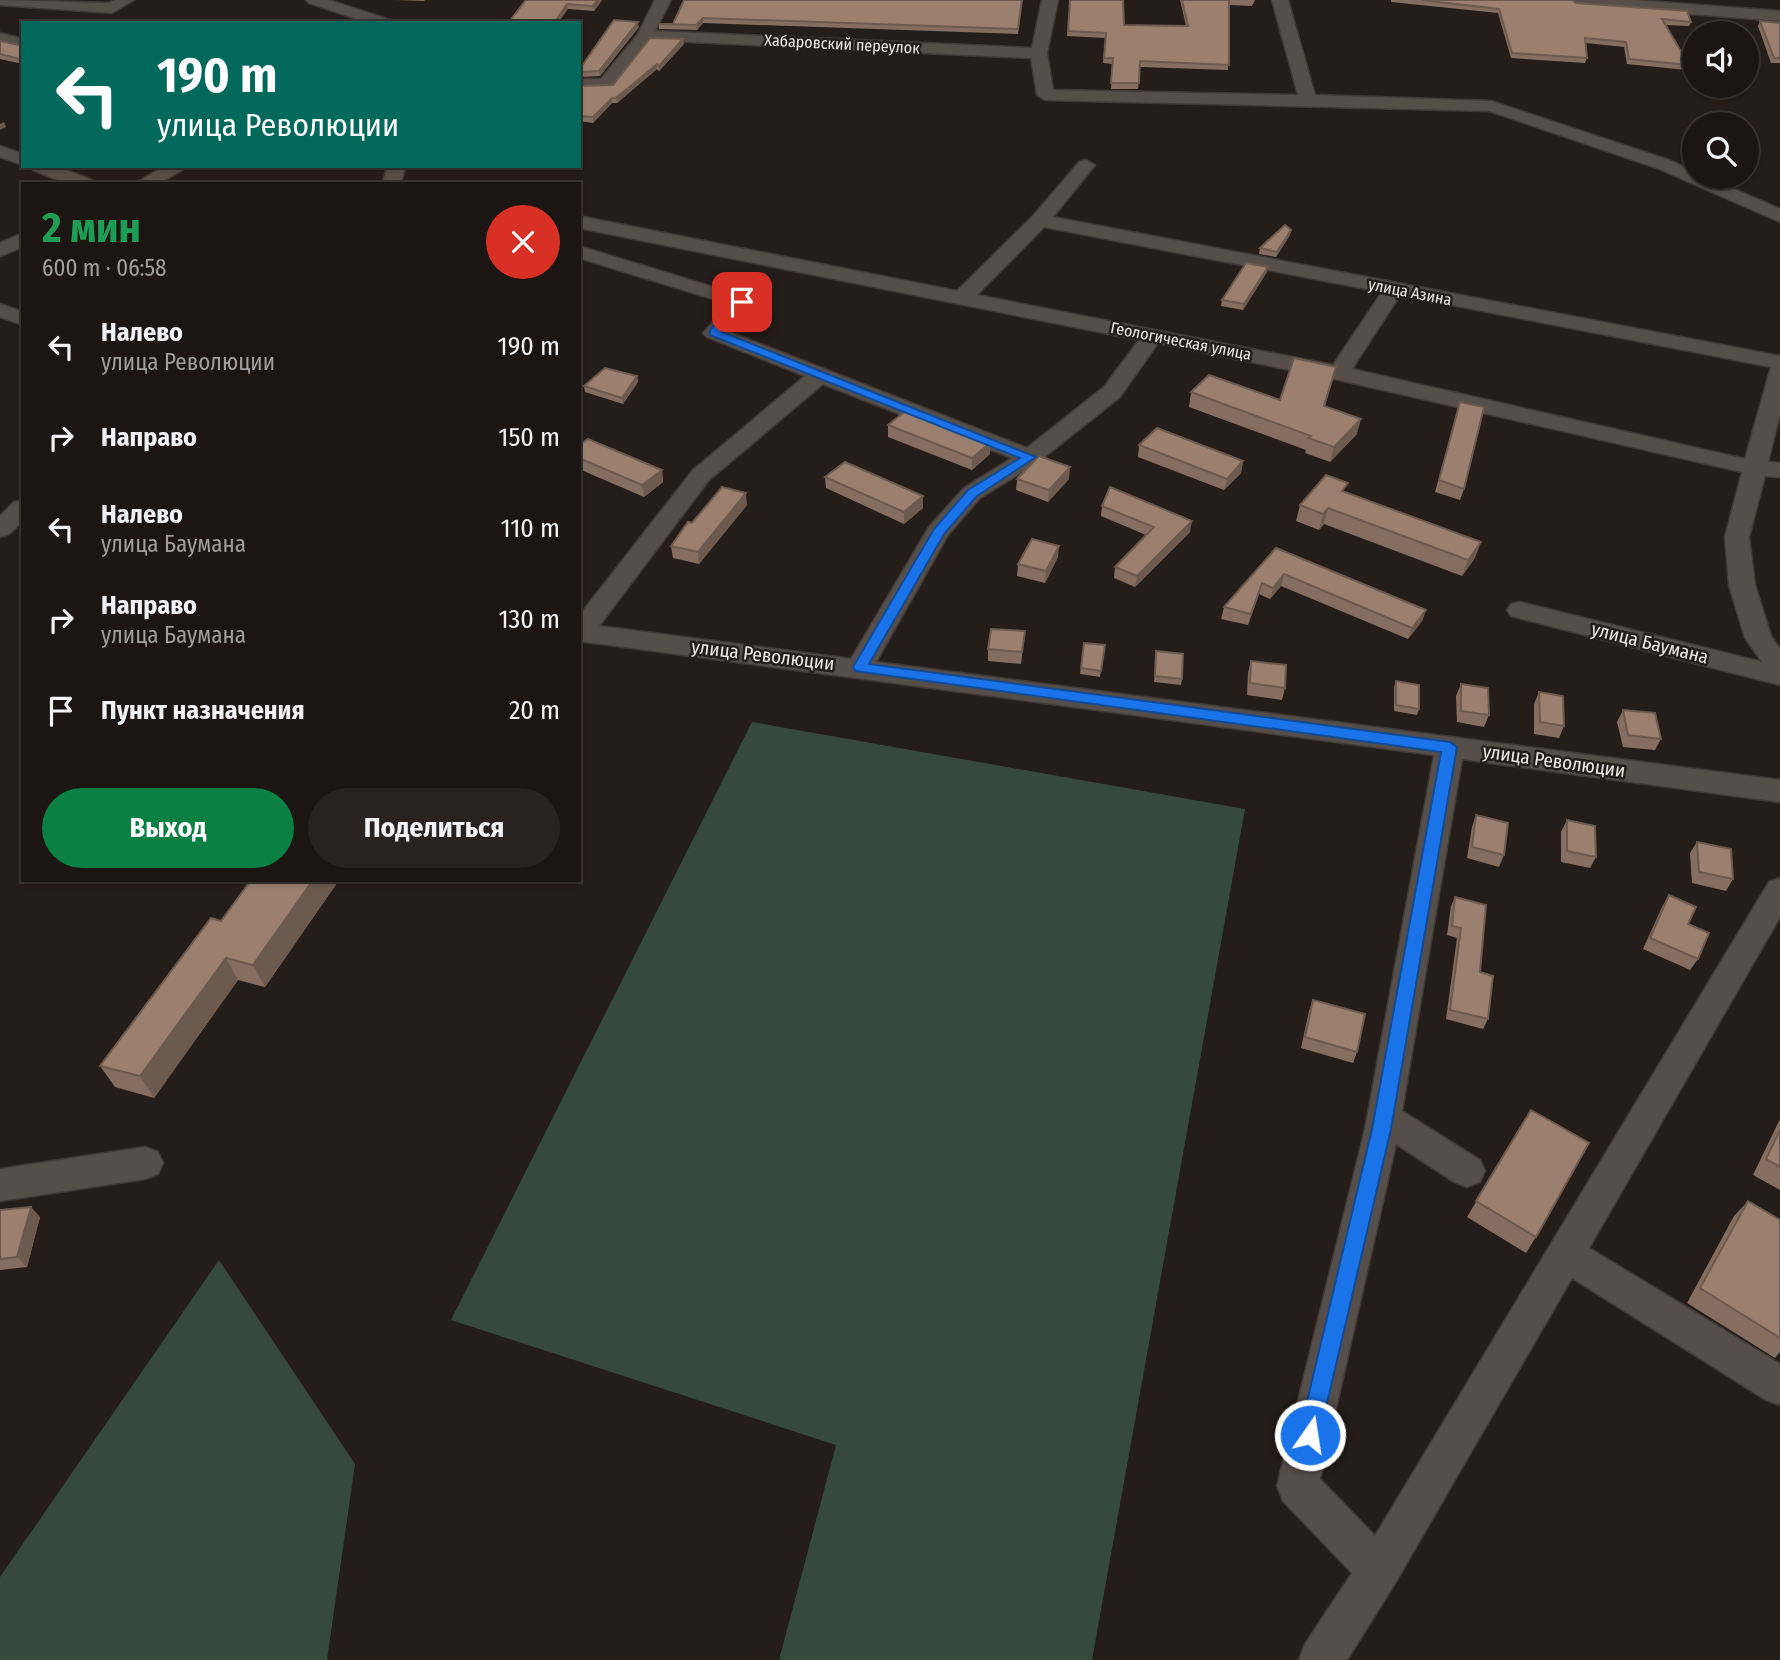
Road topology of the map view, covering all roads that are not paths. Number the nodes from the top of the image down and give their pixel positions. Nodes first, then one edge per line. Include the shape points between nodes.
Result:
1 (0, 0) edge
2 (127, 0) edge
3 (314, 0) edge
4 (663, 0) edge
5 (1050, 0) edge
6 (1280, 0) edge
7 (1575, 0) edge
8 (1780, 16) edge
9 (378, 21) edge
10 (645, 35) junction
11 (0, 38) edge
12 (21, 43) edge
13 (1040, 53) junction
14 (581, 84) edge
15 (1308, 100) junction
16 (0, 151) edge
17 (21, 159) edge
18 (1086, 165) dead end
19 (44, 168) edge
20 (176, 168) edge
21 (80, 182) edge
22 (146, 182) edge
23 (1780, 216) edge
24 (1040, 220) junction
25 (581, 225) edge
26 (21, 240) edge
27 (0, 250) edge
28 (581, 253) edge
29 (1394, 289) junction
30 (962, 298) junction
31 (0, 310) edge
32 (21, 318) edge
33 (1152, 336) junction
34 (1780, 362) edge
35 (1780, 370) edge
36 (1339, 373) junction
37 (819, 376) junction
38 (1030, 457) junction
39 (1754, 468) junction
40 (1780, 470) edge
41 (21, 509) edge
42 (6, 528) edge
43 (1520, 610) dead end
44 (581, 631) edge
45 (581, 632) edge
46 (860, 667) junction
47 (1780, 668) edge
48 (1780, 676) edge
49 (1450, 747) junction
50 (1780, 791) edge
51 (1777, 904) edge
52 (1384, 1118) junction
53 (145, 1163) dead end
54 (1467, 1171) dead end
55 (0, 1185) edge
56 (1565, 1253) junction
57 (1780, 1386) edge
58 (1379, 1570) junction
59 (1321, 1660) edge

1 - 2 street via 112,8
3 - 9 street
4 - 10 street
5 - 13 street
6 - 15 street
7 - 8 street
10 - 13 street, Хабаровский переулок
10 - 14 street via 606,83
11 - 12 street
13 - 15 street via 1045,95
15 - 23 street via 1492,106 1663,164
16 - 17 street
18 - 24 street
19 - 21 street
20 - 22 street
24 - 29 street, улица Азина
24 - 30 street
25 - 30 street, Геологическая улица
26 - 27 street
28 - 37 street via 742,302 714,333
29 - 34 street, улица Азина
29 - 36 street
30 - 33 street, Геологическая улица
31 - 32 street
33 - 36 street, Геологическая улица
33 - 38 street via 1112,392
35 - 39 street
36 - 39 street, Геологическая улица
37 - 38 street
37 - 44 street via 701,475
38 - 46 street via 972,493 938,532
39 - 40 street, Геологическая улица
39 - 47 street via 1737,537 1742,585 1758,638
41 - 42 street
43 - 48 street, улица Баумана
45 - 46 street, улица Революции
46 - 49 street, улица Революции
49 - 50 street, улица Революции
49 - 52 street
51 - 56 street
52 - 54 street
52 - 58 street via 1298,1486
53 - 55 street
56 - 57 street
56 - 58 street
58 - 59 street

